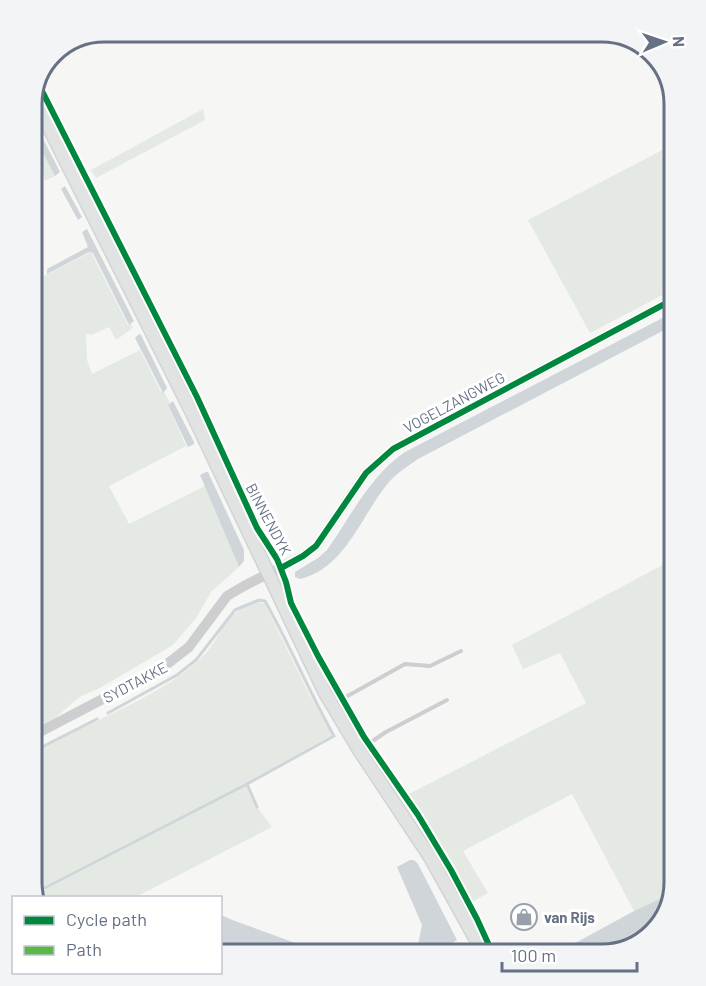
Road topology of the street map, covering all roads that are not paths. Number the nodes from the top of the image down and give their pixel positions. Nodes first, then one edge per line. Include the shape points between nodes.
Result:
1 (42, 114) edge
2 (664, 305) edge
3 (280, 568) joint
4 (268, 573) junction
5 (461, 651) dead end
6 (447, 700) dead end
7 (332, 705) junction
8 (42, 731) edge
9 (359, 750) junction
10 (478, 944) edge

1 - 4 main road, BINNENDYK
2 - 3 street, VOGELZANGWEG via 393,449 366,473 316,546
3 - 4 street, SYDTAKKE
4 - 7 main road, BINNENDYK
4 - 8 street, SYDTAKKE via 227,596 189,647 162,668
5 - 7 lane via 430,666 405,664
6 - 9 lane
7 - 9 main road, BINNENDYK
9 - 10 main road, BINNENDYK via 430,857

